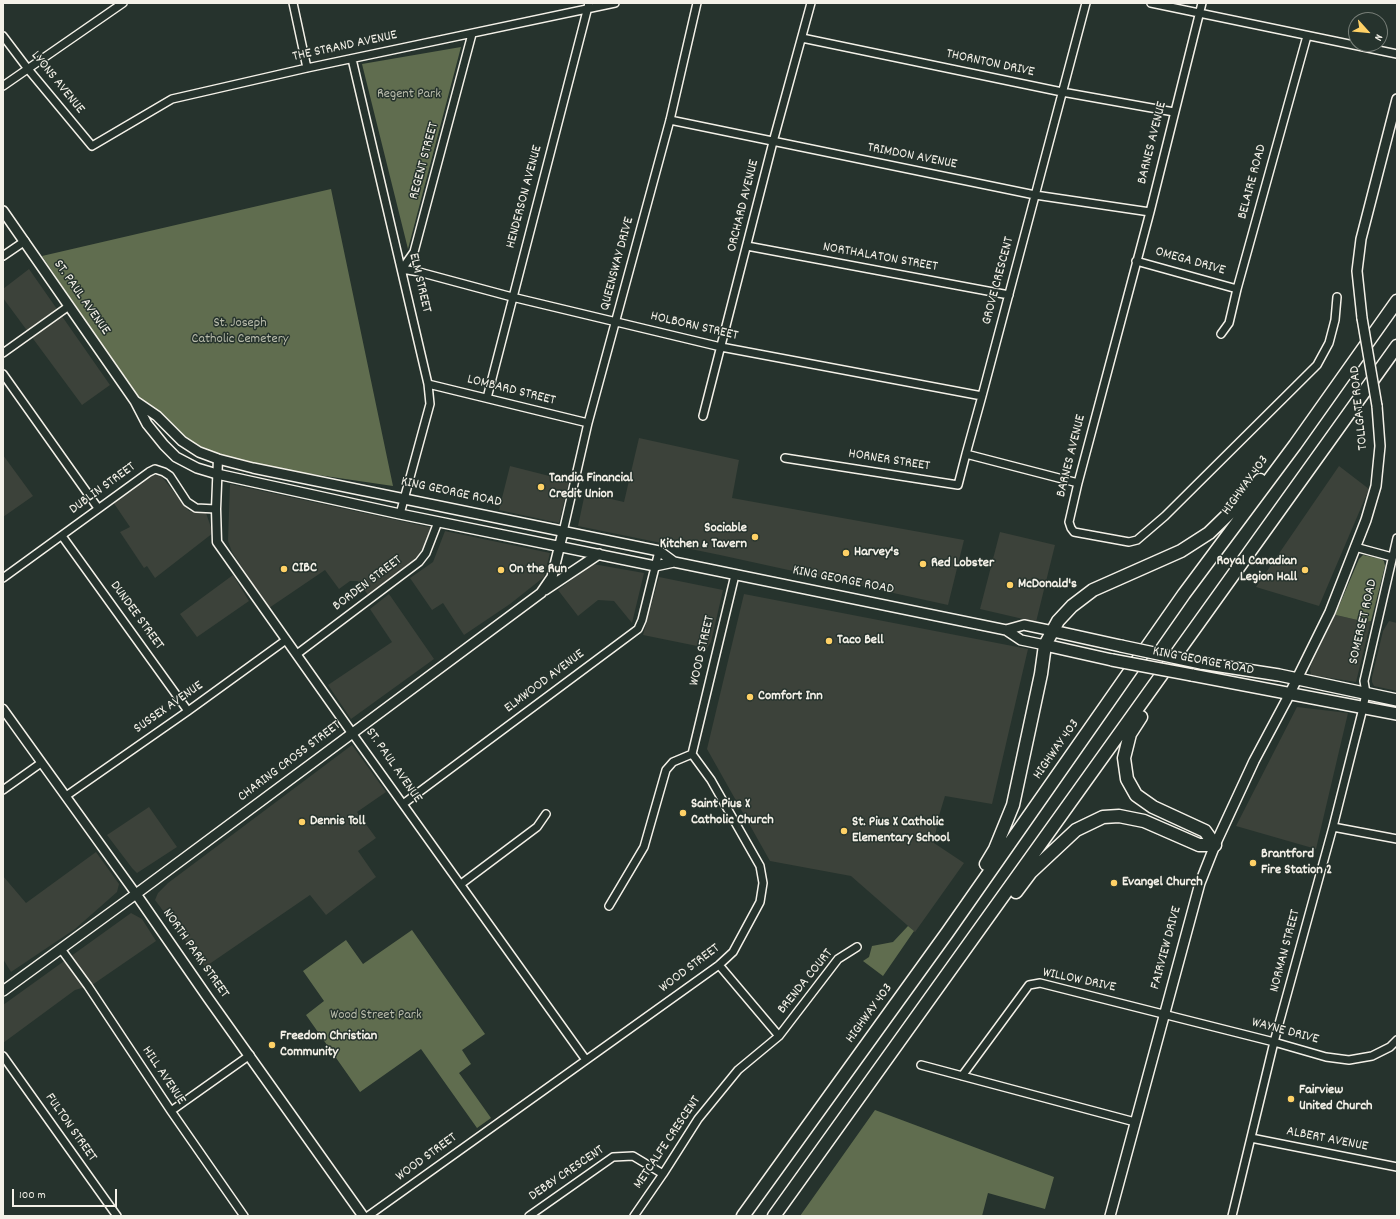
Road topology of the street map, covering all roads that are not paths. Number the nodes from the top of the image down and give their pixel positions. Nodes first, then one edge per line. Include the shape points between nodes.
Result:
1 (124, 3) edge
2 (293, 3) edge
3 (615, 3) edge
4 (697, 3) edge
5 (811, 3) edge
6 (1086, 3) edge
7 (1151, 3) edge
8 (1202, 3) edge
9 (588, 6) edge
10 (1200, 12) junction
11 (472, 34) junction
12 (3, 36) edge
13 (1307, 36) junction
14 (802, 38) junction
15 (1397, 54) edge
16 (352, 58) junction
17 (307, 68) junction
18 (28, 69) junction
19 (3, 86) edge
20 (1062, 92) junction
21 (1397, 99) edge
22 (1174, 112) junction
23 (670, 120) junction
24 (773, 142) junction
25 (92, 146) joint
26 (1035, 195) junction
27 (3, 211) edge
28 (1150, 212) junction
29 (24, 241) junction
30 (747, 246) junction
31 (3, 256) edge
32 (1136, 261) junction
33 (402, 269) junction
34 (1237, 289) junction
35 (1009, 295) junction
36 (512, 297) junction
37 (1337, 297) dead end
38 (1397, 301) edge
39 (69, 306) junction
40 (616, 322) junction
41 (1221, 334) dead end
42 (1397, 346) edge
43 (722, 347) junction
44 (3, 353) edge
45 (3, 374) edge
46 (428, 384) junction
47 (982, 396) junction
48 (487, 398) junction
49 (135, 401) junction
50 (703, 416) dead end
51 (588, 423) junction
52 (1295, 445) junction
53 (966, 454) junction
54 (785, 458) dead end
55 (218, 459) junction
56 (217, 474) junction
57 (1078, 483) junction
58 (405, 499) junction
59 (98, 508) junction
60 (216, 510) junction
61 (400, 514) junction
62 (438, 522) junction
63 (563, 532) junction
64 (62, 536) junction
65 (1397, 538) edge
66 (559, 545) junction
67 (1356, 547) junction
68 (659, 551) junction
69 (599, 554) junction
70 (1392, 557) junction
71 (674, 562) junction
72 (655, 566) junction
73 (735, 575) junction
74 (3, 578) edge
75 (541, 593) junction
76 (1006, 630) junction
77 (1053, 631) junction
78 (286, 640) junction
79 (1045, 645) junction
80 (297, 654) junction
81 (1162, 675) junction
82 (1297, 678) junction
83 (1366, 693) junction
84 (1289, 694) junction
85 (1397, 700) edge
86 (1363, 708) junction
87 (3, 709) edge
88 (188, 711) junction
89 (1397, 714) edge
90 (352, 733) junction
91 (692, 754) junction
92 (41, 763) junction
93 (3, 790) edge
94 (66, 796) junction
95 (403, 804) junction
96 (546, 814) dead end
97 (1333, 827) junction
98 (1397, 839) edge
99 (1215, 845) junction
100 (461, 884) junction
101 (136, 894) junction
102 (609, 906) dead end
103 (947, 933) junction
104 (857, 947) dead end
105 (61, 949) junction
106 (718, 965) junction
107 (949, 972) junction
108 (3, 991) edge
109 (1164, 1014) junction
110 (779, 1036) junction
111 (1397, 1040) edge
112 (1274, 1042) junction
113 (250, 1055) junction
114 (3, 1056) edge
115 (586, 1060) junction
116 (921, 1065) dead end
117 (962, 1076) junction
118 (170, 1110) junction
119 (1135, 1122) junction
120 (1251, 1138) junction
121 (1397, 1167) edge
122 (663, 1174) junction
123 (117, 1216) edge
124 (244, 1216) edge
125 (363, 1216) edge
126 (368, 1216) edge
127 (529, 1216) edge
128 (634, 1216) edge
129 (743, 1216) edge
130 (774, 1216) edge
131 (1110, 1216) edge
132 (1232, 1216) edge

1 - 18 street
2 - 17 street
3 - 9 street, THE STRAND AVENUE
4 - 23 street, QUEENSWAY DRIVE
5 - 14 street, ORCHARD AVENUE
6 - 20 street, GROVE CRESCENT
7 - 10 street
8 - 10 street, BARNES AVENUE
9 - 11 street, THE STRAND AVENUE
9 - 36 street, HENDERSON AVENUE
10 - 13 street
10 - 22 street, BARNES AVENUE
11 - 16 street, THE STRAND AVENUE
11 - 33 street, REGENT STREET via 414,252
12 - 18 street, LYONS AVENUE
13 - 15 street
13 - 34 street, BELAIRE ROAD
14 - 20 street, THORNTON DRIVE
14 - 24 street, ORCHARD AVENUE
16 - 17 street, THE STRAND AVENUE
16 - 33 street, ELM STREET
17 - 25 street, THE STRAND AVENUE via 172,99
18 - 19 street
18 - 25 street, LYONS AVENUE
20 - 22 street, THORNTON DRIVE
20 - 26 street, GROVE CRESCENT
21 - 67 main road, TOLLGATE ROAD, bridge via 1362,240 1357,271 1377,406 1380,446 1376,486
22 - 28 street, BARNES AVENUE
23 - 24 street, TRIMDON AVENUE
23 - 40 street, QUEENSWAY DRIVE
24 - 26 street, TRIMDON AVENUE
24 - 30 street, ORCHARD AVENUE
26 - 28 street, TRIMDON AVENUE
26 - 35 street, GROVE CRESCENT
27 - 29 main road, ST. PAUL AVENUE
28 - 32 street, BARNES AVENUE
29 - 31 street
29 - 39 main road, ST. PAUL AVENUE
30 - 35 street, NORTHALATON STREET
30 - 43 street, ORCHARD AVENUE
32 - 34 street, OMEGA DRIVE
32 - 57 street, BARNES AVENUE
33 - 36 street, HOLBORN STREET
33 - 46 street, ELM STREET
34 - 41 street, BELAIRE ROAD via 1229,323
35 - 47 street, GROVE CRESCENT
36 - 40 street, HOLBORN STREET
36 - 48 street, HENDERSON AVENUE
37 - 57 street, BARNES AVENUE via 1329,343 1317,366 1165,516 1137,540 1129,542 1074,532 1069,522
38 - 52 highway, HIGHWAY 403
39 - 44 street
39 - 49 main road, ST. PAUL AVENUE
40 - 43 street, HOLBORN STREET
40 - 51 street, QUEENSWAY DRIVE
42 - 81 highway
43 - 47 street, HOLBORN STREET
43 - 50 street, ORCHARD AVENUE
45 - 59 street
46 - 48 street, LOMBARD STREET
46 - 58 street, ELM STREET via 430,404
47 - 53 street, GROVE CRESCENT
48 - 51 street, LOMBARD STREET
49 - 55 main road, ST. PAUL AVENUE via 157,416 182,441 199,452
49 - 56 main road, ST. PAUL AVENUE via 147,424 176,457 197,468
51 - 63 street, QUEENSWAY DRIVE
52 - 77 highway via 1280,456 1242,501 1209,533 1181,551 1093,590 1072,606 1058,621
52 - 103 highway, HIGHWAY 403 via 1184,594
53 - 54 street, HORNER STREET via 958,485
53 - 57 street
55 - 56 street, ST. PAUL AVENUE
55 - 58 main road, KING GEORGE ROAD
56 - 60 street, ST. PAUL AVENUE
56 - 61 main road, KING GEORGE ROAD
58 - 61 street, ELM STREET
58 - 63 main road, KING GEORGE ROAD
59 - 60 street, DUBLIN STREET via 155,469 170,476 187,502 196,508
59 - 64 street, DUBLIN STREET
60 - 78 street, ST. PAUL AVENUE via 217,542
61 - 62 main road, KING GEORGE ROAD
62 - 66 main road, KING GEORGE ROAD
62 - 80 street, BORDEN STREET via 426,553 419,562
63 - 66 main road, CHARING CROSS STREET
63 - 68 main road, KING GEORGE ROAD
64 - 74 street, DUBLIN STREET
64 - 88 street, DUNDEE STREET
65 - 70 street, SOMERSET ROAD
66 - 69 main road, KING GEORGE ROAD
66 - 75 main road, CHARING CROSS STREET via 552,577
67 - 70 street
67 - 82 main road, TOLLGATE ROAD via 1330,612
68 - 71 main road, KING GEORGE ROAD
68 - 72 street, ELMWOOD AVENUE
69 - 72 main road, KING GEORGE ROAD
69 - 75 main road
70 - 83 street, SOMERSET ROAD via 1364,681
71 - 72 main road, KING GEORGE ROAD
71 - 73 main road, KING GEORGE ROAD
72 - 95 street, ELMWOOD AVENUE via 638,628
73 - 76 main road, KING GEORGE ROAD
73 - 91 street, WOOD STREET
75 - 90 main road, CHARING CROSS STREET
76 - 77 main road, KING GEORGE ROAD via 1024,625
76 - 79 main road, KING GEORGE ROAD via 1021,640
77 - 79 highway
77 - 82 main road, KING GEORGE ROAD, bridge via 1202,663
78 - 80 street, ST. PAUL AVENUE
78 - 88 street, SUSSEX AVENUE
79 - 84 main road, KING GEORGE ROAD, bridge
79 - 103 highway via 1013,805 995,850 957,911
80 - 90 street, ST. PAUL AVENUE
81 - 99 highway via 1154,695 1130,734 1124,758 1127,779 1136,795 1153,807 1205,831
81 - 107 highway
82 - 83 main road, KING GEORGE ROAD
82 - 84 main road, FAIRVIEW DRIVE
83 - 85 main road, KING GEORGE ROAD
83 - 86 street, NORMAN STREET
84 - 86 main road, KING GEORGE ROAD
84 - 99 main road, FAIRVIEW DRIVE
86 - 89 main road, KING GEORGE ROAD
86 - 97 street, NORMAN STREET
87 - 92 street, NORTH PARK STREET
88 - 94 street, SUSSEX AVENUE
90 - 95 street, ST. PAUL AVENUE
90 - 101 main road, CHARING CROSS STREET
91 - 102 street via 673,762 666,770 644,847
91 - 106 street, WOOD STREET via 711,780 760,866 763,883 760,902 734,952
92 - 93 street
92 - 94 street, NORTH PARK STREET
94 - 101 street, NORTH PARK STREET
95 - 100 street, ST. PAUL AVENUE
96 - 100 street via 537,827
97 - 98 street
97 - 112 street, NORMAN STREET
99 - 107 highway via 1199,846 1144,821 1119,816 1103,818 1076,830 1031,872 972,948
99 - 109 main road, FAIRVIEW DRIVE via 1200,883
100 - 115 street, ST. PAUL AVENUE
101 - 105 main road, CHARING CROSS STREET
101 - 113 main road, NORTH PARK STREET
103 - 129 highway, HIGHWAY 403
104 - 110 street, BRENDA COURT via 838,959
105 - 108 main road, CHARING CROSS STREET
105 - 118 street, HILL AVENUE
106 - 110 street
106 - 115 street, WOOD STREET
107 - 130 highway
109 - 112 street, WAYNE DRIVE
109 - 117 street, WILLOW DRIVE via 1040,983 1029,985
109 - 119 main road, FAIRVIEW DRIVE
110 - 122 street, METCALFE CRESCENT via 738,1070 698,1119
111 - 112 street, WAYNE DRIVE via 1390,1047 1372,1056 1349,1060 1326,1057
112 - 120 street, NORMAN STREET
113 - 118 street
113 - 125 main road, NORTH PARK STREET
114 - 123 street, FULTON STREET
115 - 126 street, WOOD STREET
116 - 117 street
117 - 119 street
118 - 124 street, HILL AVENUE
119 - 131 main road, FAIRVIEW DRIVE
120 - 121 street, ALBERT AVENUE
120 - 132 street, NORMAN STREET
122 - 127 street, DEBBY CRESCENT via 633,1156 613,1157
122 - 128 street, METCALFE CRESCENT

